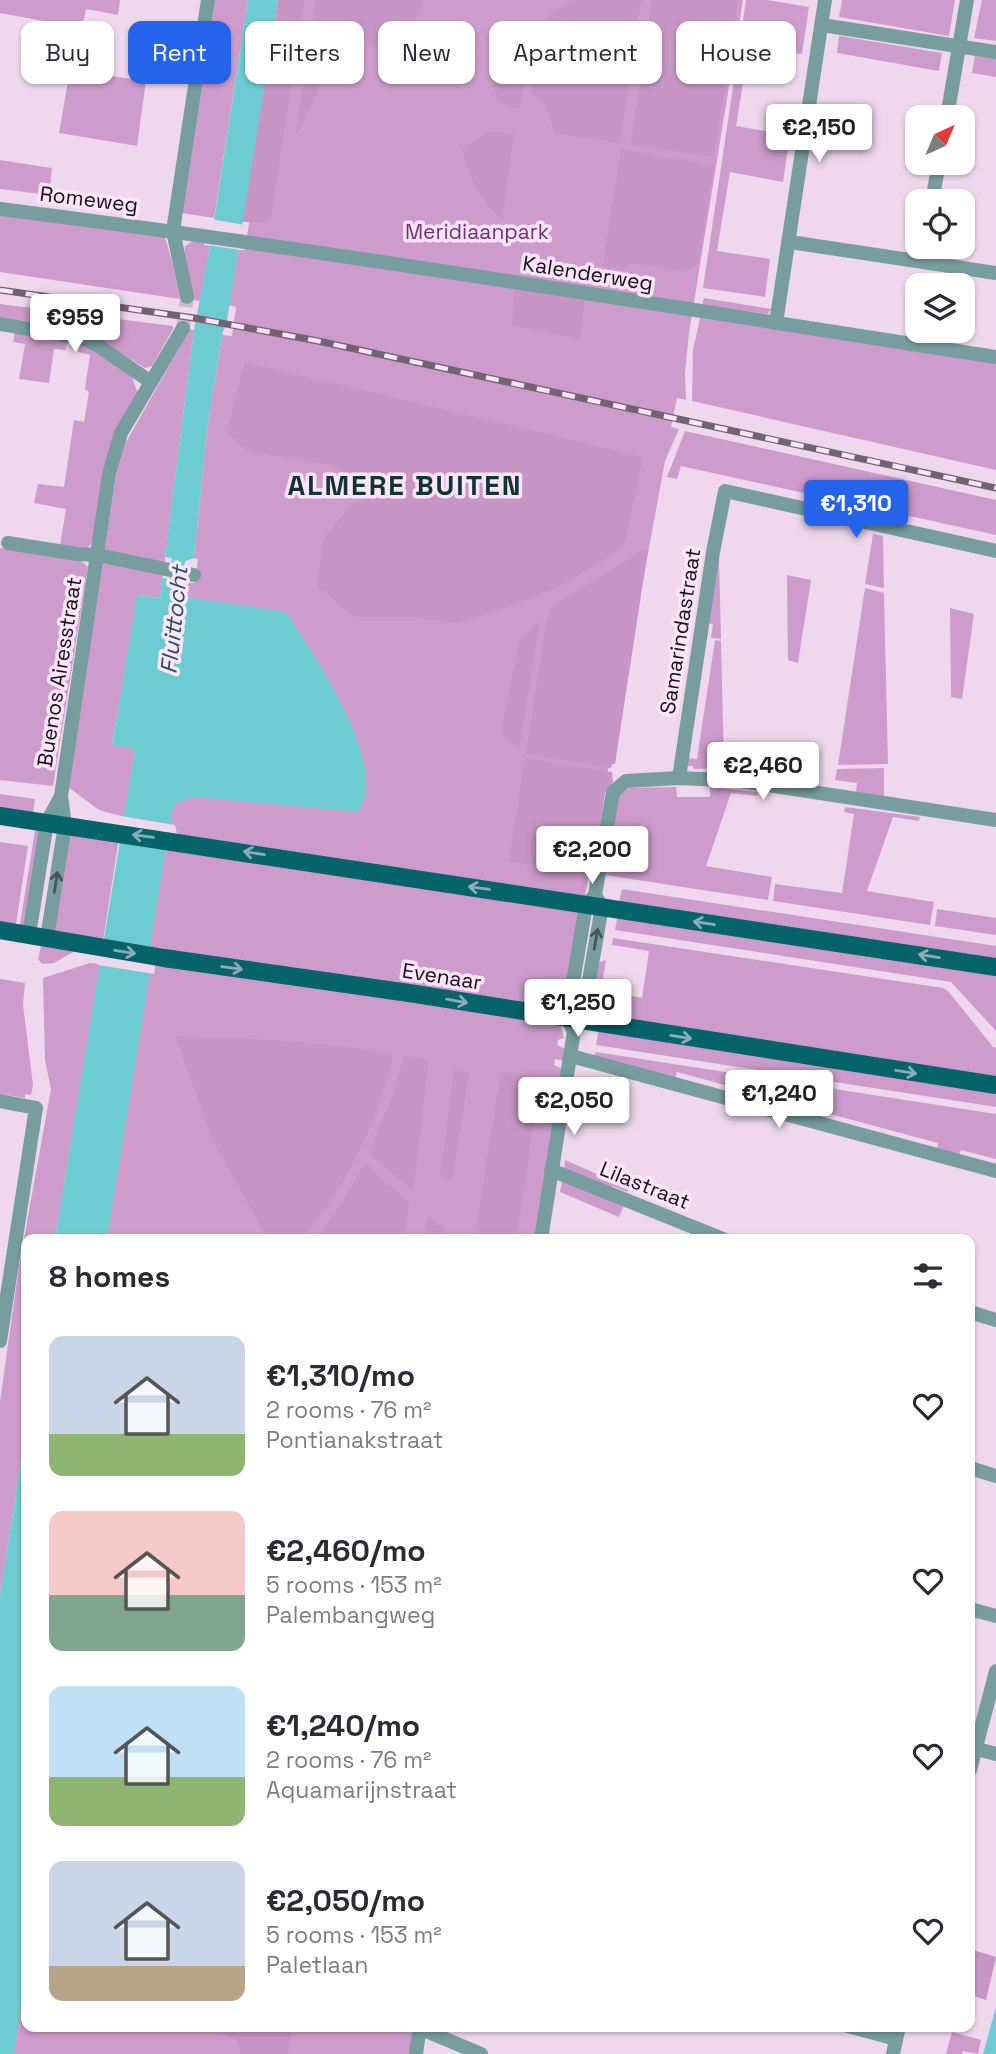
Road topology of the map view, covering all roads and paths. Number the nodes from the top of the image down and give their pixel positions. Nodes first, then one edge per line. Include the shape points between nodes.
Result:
1 (208, 0) edge
2 (825, 0) edge
3 (967, 0) edge
4 (822, 25) junction
5 (960, 48) junction
6 (996, 52) edge
7 (949, 105) edge
8 (0, 209) edge
9 (173, 231) junction
10 (790, 242) junction
11 (905, 252) edge
12 (941, 259) edge
13 (996, 273) edge
14 (187, 297) tunnel mouth
15 (776, 323) junction
16 (0, 324) edge
17 (183, 328) tunnel mouth
18 (996, 357) edge
19 (151, 382) junction
20 (8, 543) dead end
21 (996, 551) edge
22 (98, 555) junction
23 (194, 575) dead end
24 (679, 778) junction
25 (0, 816) edge
26 (996, 820) edge
27 (56, 824) junction
28 (594, 902) junction
29 (0, 930) edge
30 (38, 936) junction
31 (996, 967) edge
32 (574, 1023) junction
33 (571, 1055) junction
34 (996, 1086) edge
35 (0, 1101) edge
36 (551, 1170) junction
37 (996, 1171) edge
38 (542, 1234) edge
39 (711, 1234) edge
40 (975, 1314) edge
41 (996, 1320) edge
42 (0, 1341) edge
43 (975, 1470) edge
44 (996, 1476) edge
45 (975, 1610) edge
46 (996, 1616) edge
47 (996, 1671) edge
48 (975, 1738) edge
49 (975, 1749) edge
50 (996, 1754) edge
51 (418, 2032) edge
52 (430, 2032) edge
53 (869, 2032) edge
54 (896, 2040) edge
55 (416, 2054) edge
56 (481, 2054) edge

1 - 9 street
2 - 4 street
3 - 5 street
4 - 5 street
4 - 10 street
5 - 6 street
5 - 7 street
8 - 9 street, Romeweg
9 - 14 street
9 - 15 street, Kalenderweg
10 - 11 street
10 - 15 street
12 - 13 street
15 - 18 street, Kalenderweg
16 - 19 street via 82,338
17 - 19 street, Buenos Airesstraat
19 - 22 street, Buenos Airesstraat via 121,433 109,474
20 - 22 street, Buenos Airesstraat
21 - 24 street, Samarindastraat via 725,491
22 - 23 street
22 - 27 street, Buenos Airesstraat
24 - 26 street via 741,781
24 - 28 street via 626,781 613,792
25 - 27 main road
28 -> 27 main road
27 - 30 street
31 -> 28 main road
28 - 32 street
29 - 30 main road, Evenaar
30 -> 32 main road, Evenaar
32 - 33 street
32 -> 34 main road, Evenaar
33 - 36 street
33 - 37 street
35 - 42 street via 36,1108
36 - 38 street
36 - 39 street, Lilastraat
40 - 41 street
43 - 44 street
45 - 46 street
47 - 48 street
49 - 50 street
51 - 55 street
52 - 56 street
53 - 54 street

